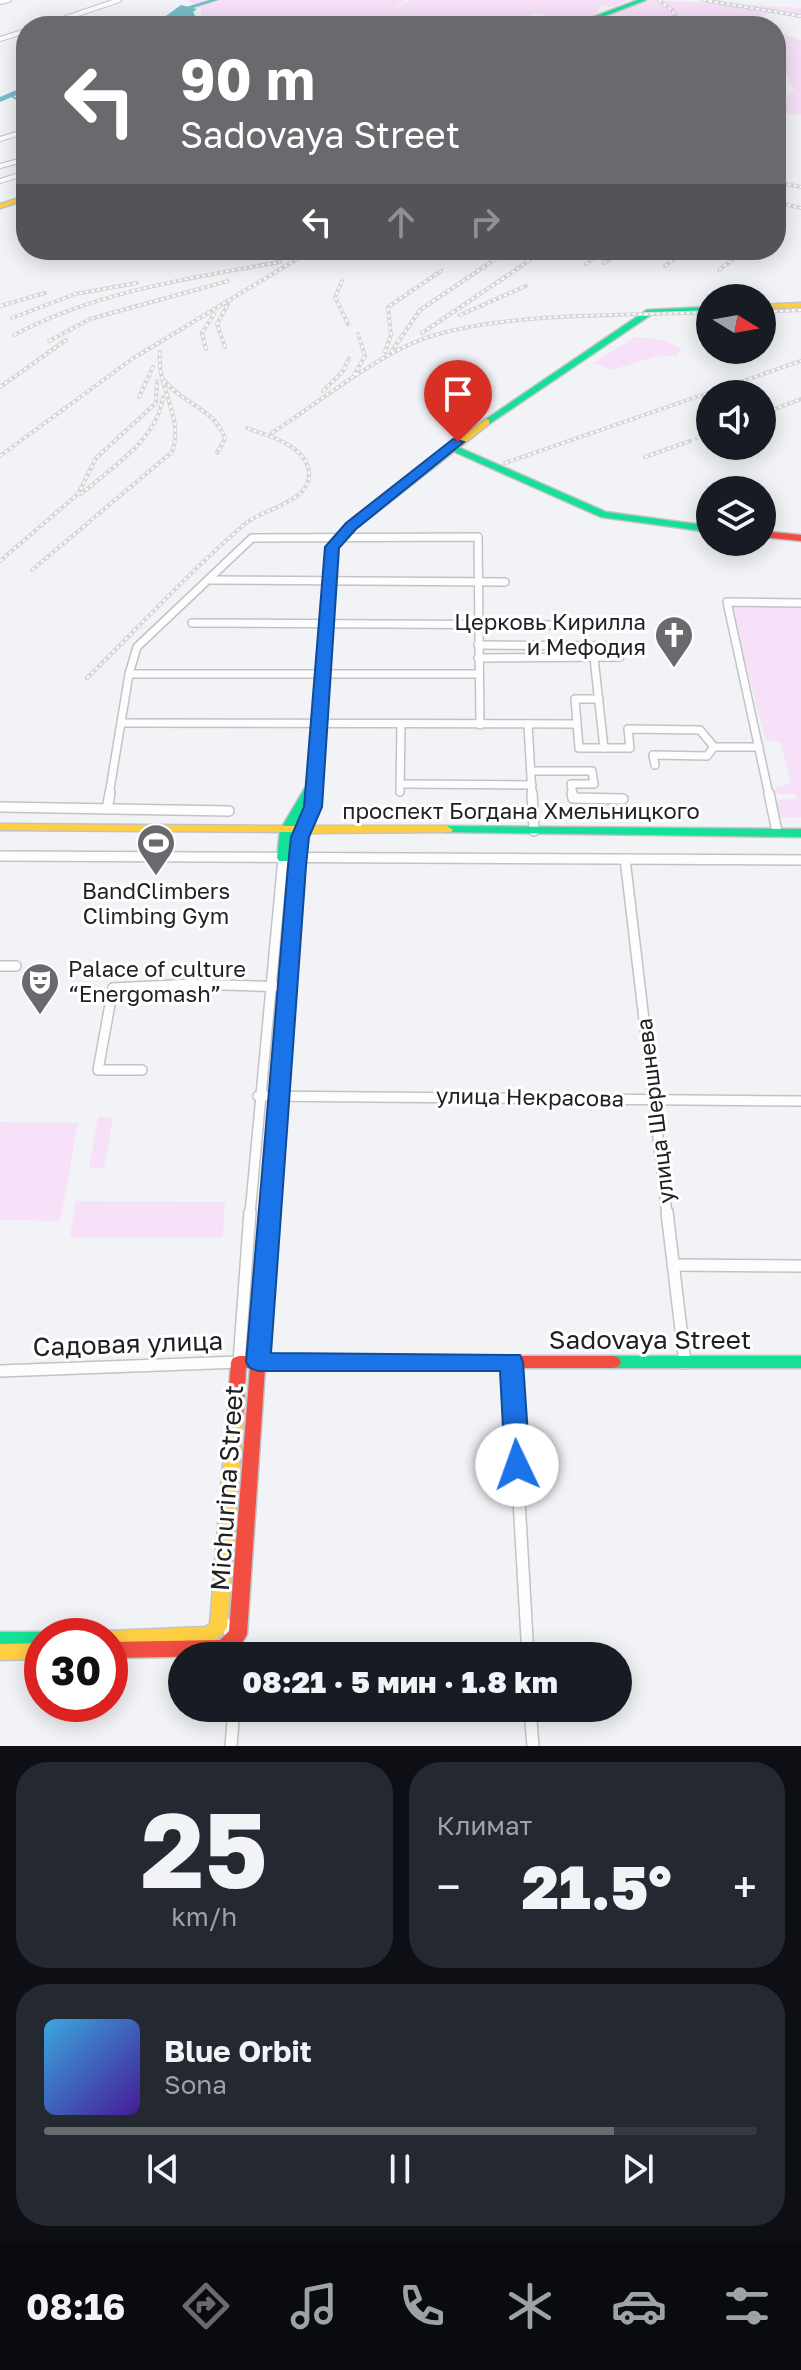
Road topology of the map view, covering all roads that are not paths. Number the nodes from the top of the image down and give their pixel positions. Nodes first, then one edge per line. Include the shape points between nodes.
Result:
1 (9, 0) edge
2 (119, 0) edge
3 (643, 0) edge
4 (0, 2) edge
5 (72, 16) edge
6 (589, 16) edge
7 (801, 305) edge
8 (776, 306) edge
9 (696, 310) edge
10 (451, 447) junction
11 (696, 527) edge
12 (776, 535) edge
13 (338, 538) junction
14 (801, 538) edge
15 (208, 580) junction
16 (328, 581) junction
17 (478, 582) junction
18 (505, 582) dead end
19 (801, 603) edge
20 (192, 623) dead end
21 (325, 624) junction
22 (477, 624) junction
23 (558, 625) dead end
24 (478, 645) junction
25 (478, 658) junction
26 (594, 658) junction
27 (320, 673) junction
28 (129, 674) junction
29 (478, 674) junction
30 (599, 699) junction
31 (121, 723) junction
32 (316, 724) junction
33 (528, 724) junction
34 (577, 724) junction
35 (401, 725) junction
36 (480, 725) junction
37 (714, 747) junction
38 (759, 747) junction
39 (604, 748) junction
40 (655, 765) dead end
41 (531, 771) junction
42 (570, 771) junction
43 (315, 782) junction
44 (571, 784) junction
45 (532, 785) junction
46 (623, 799) dead end
47 (0, 807) edge
48 (107, 809) junction
49 (229, 811) dead end
50 (0, 827) edge
51 (286, 830) junction
52 (306, 830) junction
53 (534, 831) junction
54 (777, 832) junction
55 (801, 833) edge
56 (0, 856) edge
57 (283, 858) junction
58 (298, 858) junction
59 (625, 859) junction
60 (801, 860) edge
61 (0, 966) edge
62 (16, 966) dead end
63 (270, 987) junction
64 (287, 987) junction
65 (142, 1070) dead end
66 (258, 1096) junction
67 (278, 1096) junction
68 (654, 1098) junction
69 (801, 1101) edge
70 (673, 1265) junction
71 (801, 1266) edge
72 (239, 1362) junction
73 (258, 1362) junction
74 (511, 1362) junction
75 (801, 1362) edge
76 (685, 1363) junction
77 (0, 1371) edge
78 (239, 1617) junction
79 (222, 1619) junction
80 (0, 1640) edge
81 (24, 1640) edge
82 (128, 1640) edge
83 (234, 1640) joint
84 (204, 1642) joint
85 (527, 1642) edge
86 (168, 1645) edge
87 (128, 1648) edge
88 (24, 1651) edge
89 (0, 1652) edge
90 (233, 1722) edge
91 (531, 1722) edge
92 (231, 1746) edge
93 (533, 1746) edge

1 - 4 street
2 - 5 street
3 - 6 street
7 - 8 street
9 - 10 street via 650,312
10 - 11 street via 604,515
10 - 13 street
12 - 14 street
13 - 15 street via 252,538
13 - 16 street
13 - 17 street via 478,537
15 - 16 street
15 - 28 street via 137,647
16 - 17 street
16 - 21 street
17 - 18 street
17 - 22 street
19 - 38 street via 727,602
20 - 21 street
21 - 22 street
21 - 27 street
22 - 23 street
22 - 24 street
24 - 25 street
24 - 26 street via 618,646 620,657
25 - 26 street
25 - 29 street
26 - 30 street
27 - 28 street
27 - 29 street
27 - 32 street
28 - 31 street
29 - 36 street
30 - 34 street via 575,699
30 - 39 street
31 - 32 street
31 - 48 street
32 - 35 street
32 - 43 street
33 - 34 street
33 - 36 street
33 - 41 street
34 - 39 street via 579,748
35 - 36 street
35 - 45 street via 400,788
37 - 38 street
37 - 39 street via 700,730 628,729 630,748
37 - 40 street via 707,756 653,755
38 - 54 street
41 - 42 street
41 - 45 street
42 - 44 street
42 - 44 street via 592,771 594,784
43 - 51 street
43 - 52 street
44 - 46 street via 573,798
45 - 53 street
47 - 48 street
48 - 49 street
50 - 51 street, проспект Богдана Хмельницкого
51 - 52 street, проспект Богдана Хмельницкого
51 - 57 street
52 - 53 street, проспект Богдана Хмельницкого
52 - 58 street
53 - 54 street, проспект Богдана Хмельницкого
54 - 55 street, проспект Богдана Хмельницкого
56 - 57 street
57 - 58 street
57 - 63 street
58 - 59 street
58 - 64 street
59 - 60 street
59 - 68 street, улица Шершнева
61 - 62 street
63 - 64 street
63 - 65 street via 113,988 98,1070
63 - 66 street
64 - 67 street
66 - 67 street, улица Некрасова
66 - 72 street
67 - 68 street, улица Некрасова
67 - 73 street
68 - 69 street, улица Некрасова
68 - 70 street, улица Шершнева
70 - 71 street
70 - 76 street, улица Шершнева
72 - 73 street, Садовая улица
72 - 77 street, Садовая улица
72 - 79 street, Michurina Street
73 - 74 street, Sadovaya Street
73 - 78 street, Michurina Street
74 - 76 street, Sadovaya Street
74 - 85 street
75 - 76 street, Sadovaya Street
78 - 79 street, Michurina Street via 230,1623
78 - 83 street, Michurina Street
79 - 83 street
79 - 84 street, Michurina Street
80 - 81 street
82 - 84 street
86 - 87 street
88 - 89 street
90 - 92 street
91 - 93 street

